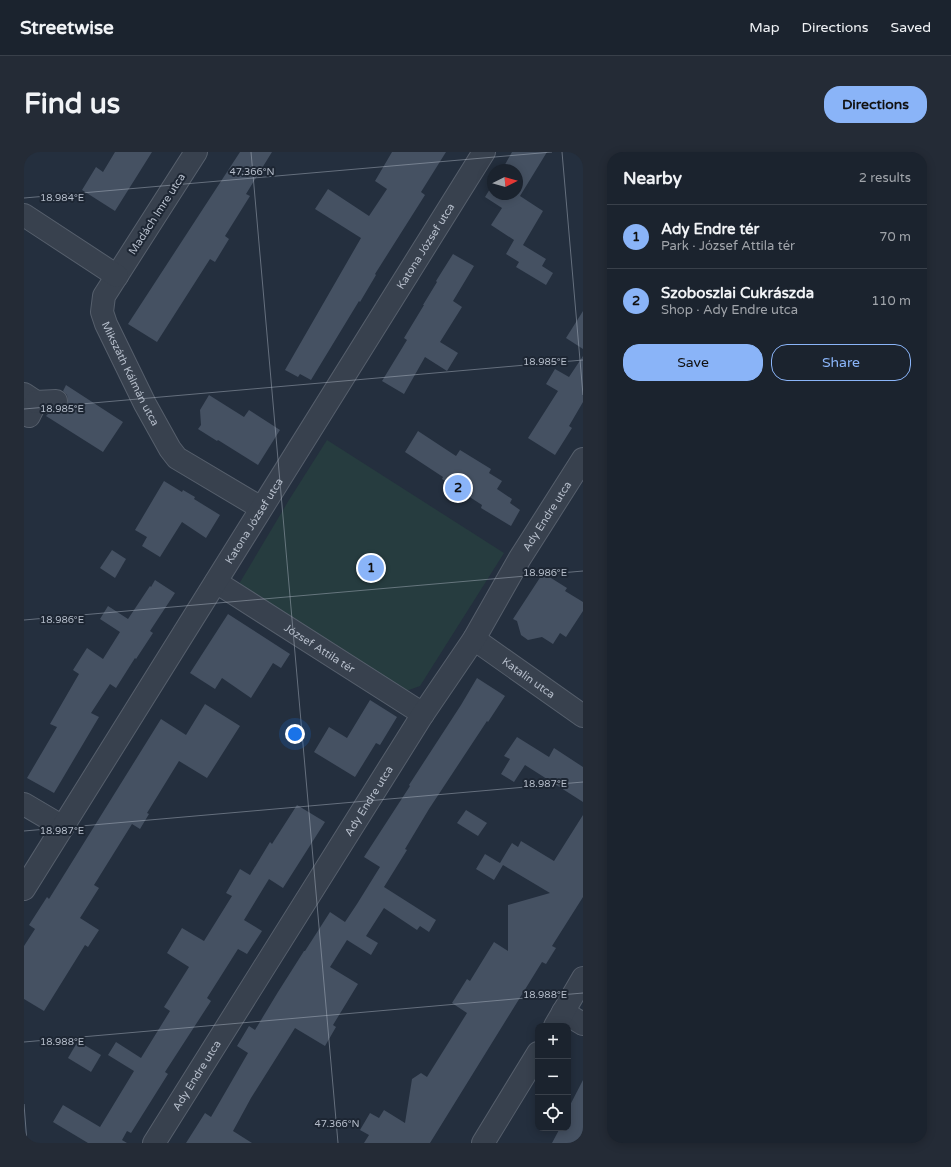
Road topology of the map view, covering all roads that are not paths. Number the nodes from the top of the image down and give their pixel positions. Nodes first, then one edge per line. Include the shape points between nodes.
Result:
1 (196, 152) edge
2 (484, 152) edge
3 (24, 215) edge
4 (117, 276) junction
5 (583, 459) edge
6 (261, 508) junction
7 (216, 582) junction
8 (474, 639) junction
9 (423, 714) junction
10 (583, 716) edge
11 (24, 804) edge
12 (63, 827) junction
13 (24, 889) edge
14 (583, 978) edge
15 (559, 1019) edge
16 (583, 1024) edge
17 (535, 1058) edge
18 (154, 1143) edge
19 (483, 1143) edge

1 - 4 street, Madách Imre utca
2 - 6 street, Katona József utca
3 - 4 street
4 - 6 street, Mikszáth Kálmán utca via 104,296 102,312 145,404 170,449 186,464
5 - 8 street, Ady Endre utca via 520,558
6 - 7 street, Katona József utca
7 - 9 street, József Attila tér
7 - 12 street, Katona József utca
8 - 9 street, Ady Endre utca
8 - 10 street, Katalin utca
9 - 18 street, Ady Endre utca
11 - 12 street
12 - 13 street, Katona József utca
14 - 15 street
15 - 16 street
17 - 19 street

